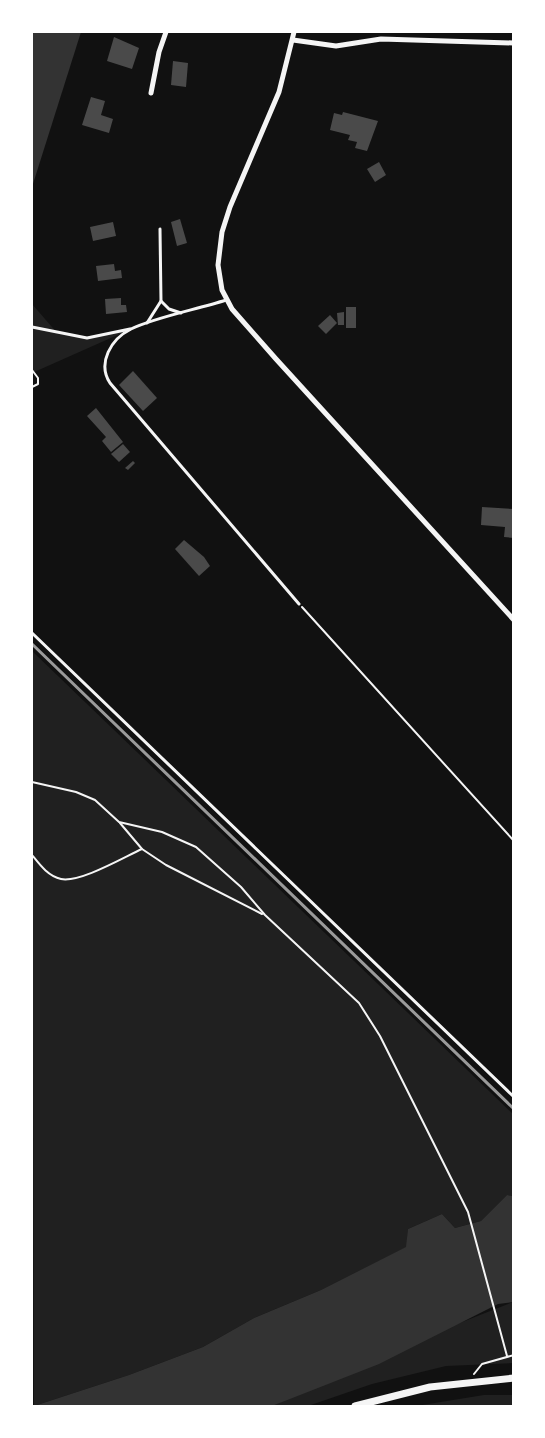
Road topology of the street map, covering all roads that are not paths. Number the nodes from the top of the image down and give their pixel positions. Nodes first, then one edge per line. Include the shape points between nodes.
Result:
1 (166, 32) edge
2 (294, 32) edge
3 (293, 40) junction
4 (513, 43) edge
5 (151, 93) dead end
6 (160, 229) dead end
7 (226, 300) junction
8 (161, 301) junction
9 (183, 313) junction
10 (146, 325) junction
11 (32, 327) edge
12 (131, 329) junction
13 (299, 604) road end
14 (513, 620) edge
15 (32, 633) edge
16 (513, 1097) edge
17 (513, 1378) edge
18 (355, 1407) edge

1 - 5 street
2 - 3 street
3 - 4 street via 336,46 381,39
3 - 7 street via 279,92 230,207 219,244 218,265
6 - 8 lane
7 - 9 lane
7 - 14 street
8 - 9 lane via 169,309
8 - 10 lane
9 - 10 lane
10 - 12 lane
11 - 12 lane via 87,338
12 - 13 lane via 107,353 104,367 109,381
15 - 16 lane
17 - 18 street via 430,1387

